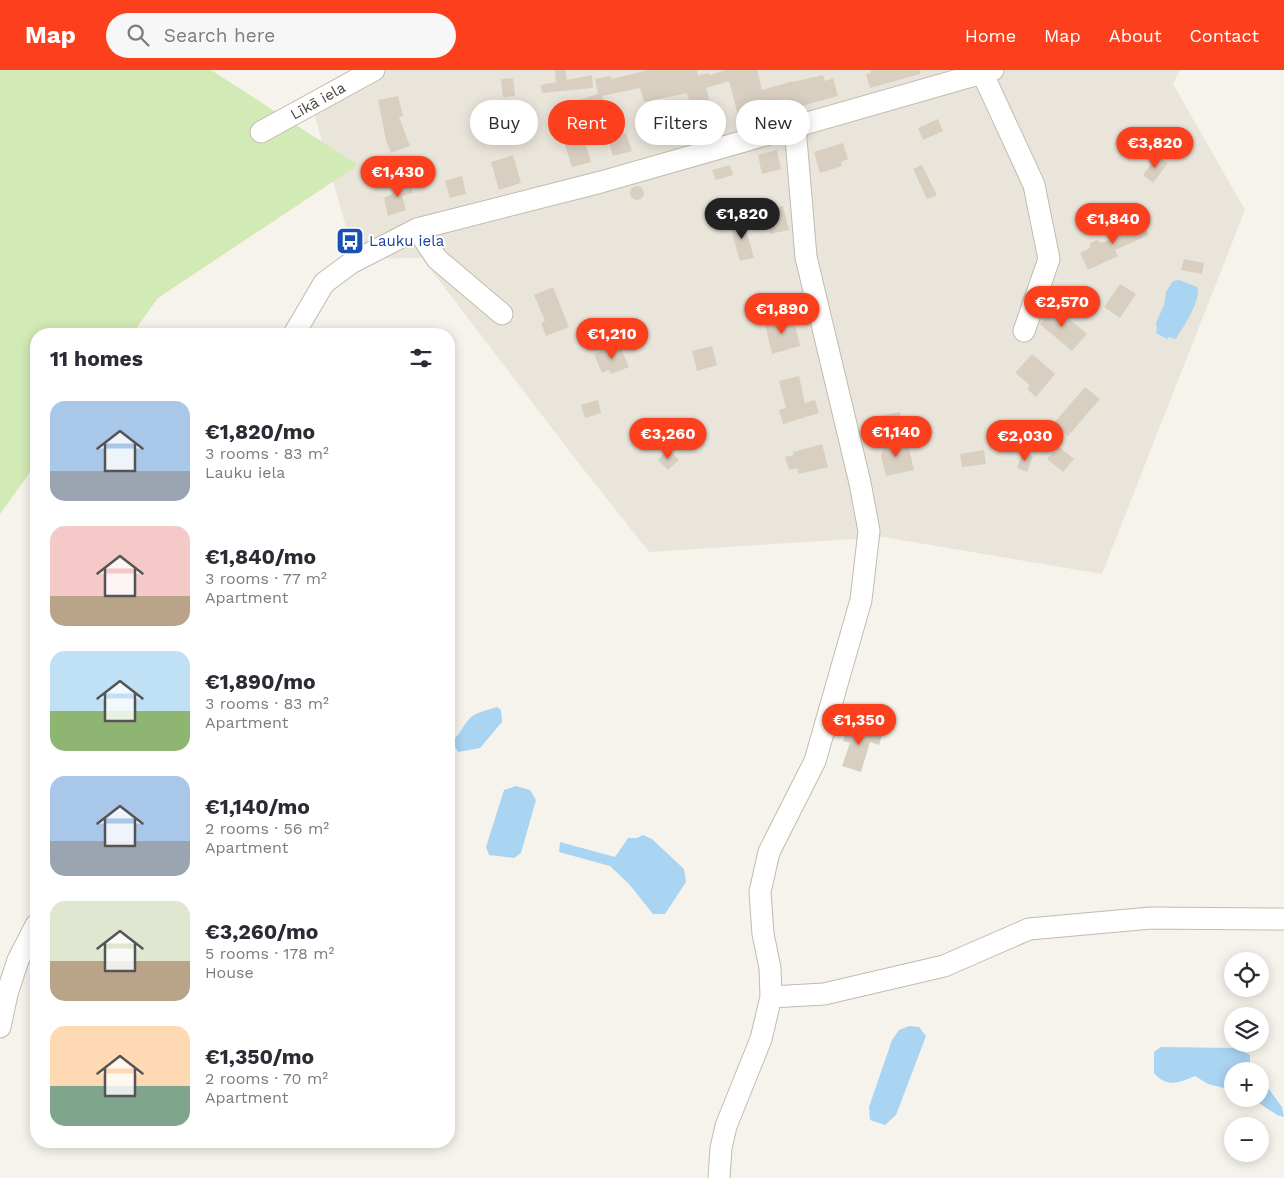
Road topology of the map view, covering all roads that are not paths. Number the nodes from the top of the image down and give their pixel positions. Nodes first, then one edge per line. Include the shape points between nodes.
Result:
1 (374, 70) edge
2 (986, 71) edge
3 (810, 123) edge
4 (261, 132) dead end
5 (736, 144) edge
6 (797, 145) edge
7 (417, 229) junction
8 (502, 314) dead end
9 (298, 328) edge
10 (1024, 331) dead end
11 (1284, 919) edge
12 (30, 937) edge
13 (771, 997) junction
14 (0, 1027) edge
15 (719, 1178) edge

1 - 4 street, Līkā iela
2 - 3 street
2 - 10 street via 1034,185 1049,259
5 - 7 street
6 - 13 street via 806,257 869,531 861,600 815,760 769,852 760,892
7 - 8 street via 436,259
7 - 9 street via 351,263 324,283
11 - 13 street via 1151,918 1029,929 944,966 824,994
12 - 14 street via 18,960
13 - 15 street via 761,1040 726,1126

